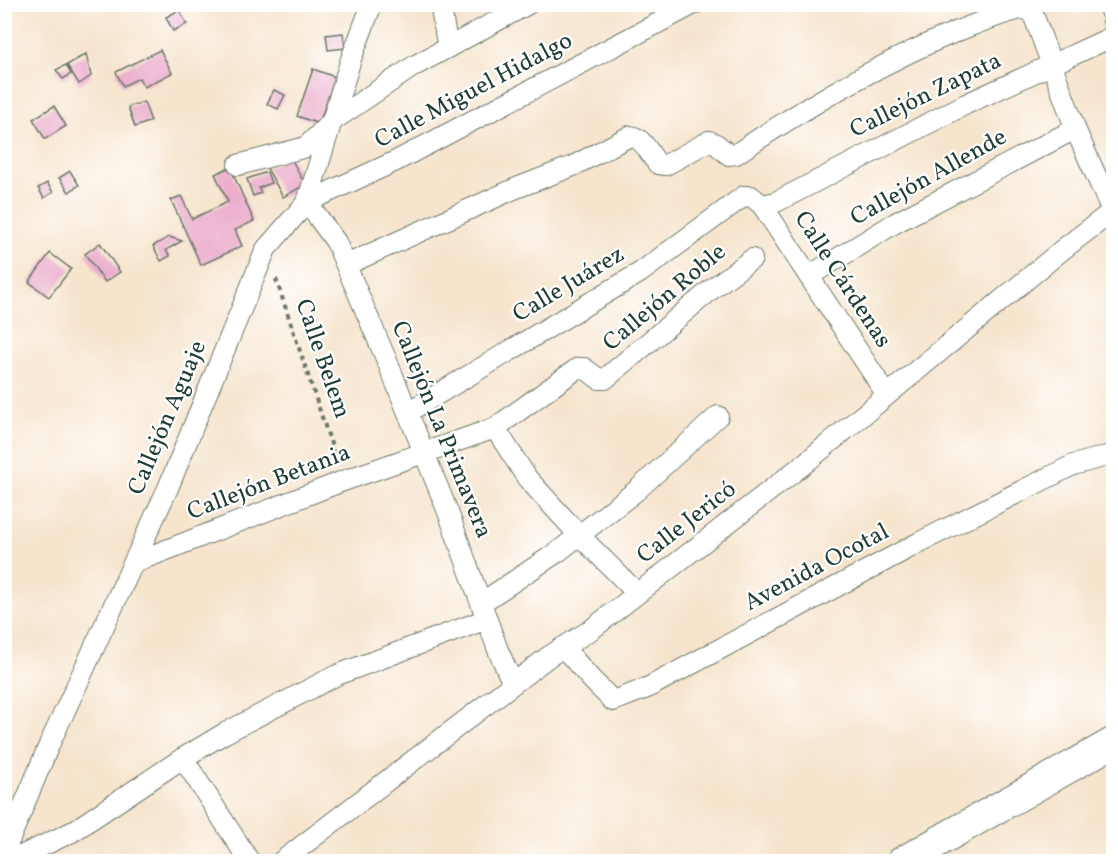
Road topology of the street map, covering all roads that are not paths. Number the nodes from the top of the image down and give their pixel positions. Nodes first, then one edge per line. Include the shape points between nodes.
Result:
1 (372, 4) edge
2 (440, 4) edge
3 (528, 4) edge
4 (694, 4) edge
5 (1108, 4) edge
6 (1113, 23) edge
7 (1113, 36) edge
8 (448, 48) junction
9 (1052, 64) junction
10 (331, 122) junction
11 (1075, 129) junction
12 (238, 165) dead end
13 (756, 200) junction
14 (307, 202) junction
15 (1113, 210) edge
16 (752, 260) dead end
17 (346, 265) junction
18 (809, 276) junction
19 (887, 395) junction
20 (408, 412) junction
21 (718, 416) dead end
22 (495, 428) junction
23 (424, 454) junction
24 (1113, 454) edge
25 (579, 535) junction
26 (133, 563) junction
27 (638, 593) junction
28 (484, 611) junction
29 (563, 646) junction
30 (513, 684) junction
31 (1113, 742) edge
32 (183, 758) junction
33 (4, 853) edge
34 (8, 861) edge
35 (250, 861) edge
36 (280, 861) edge
37 (902, 861) edge

1 - 10 street, Callejón Aguaje
2 - 8 street
3 - 8 street
4 - 14 street, Calle Miguel Hidalgo via 396,161
5 - 6 street
7 - 9 street, Callejón Zapata
8 - 10 street
9 - 11 street
9 - 13 street, Callejón Zapata via 776,202
9 - 17 street via 1033,14 1025,8 1006,12 866,74 736,154 729,155 709,141 666,165 658,164 642,141 630,136 573,166
10 - 12 street via 306,147
10 - 14 street, Callejón Aguaje
11 - 15 street
11 - 18 street, Callejón Allende via 896,224
13 - 18 street, Calle Cárdenas
13 - 20 street, Calle Juárez via 744,196 641,272
14 - 17 street, Callejón La Primavera via 336,242
14 - 26 street, Callejón Aguaje via 266,249
15 - 19 street, Calle Jericó
16 - 22 street, Callejón Roble via 713,288 612,375 599,379 589,370 578,368
17 - 20 street, Callejón La Primavera
18 - 19 street, Calle Cárdenas
19 - 27 street, Calle Jericó
20 - 23 street, Callejón La Primavera
21 - 25 street via 636,491
22 - 23 street, Callejón Roble
22 - 25 street via 527,478
23 - 26 street, Callejón Betania via 343,481
23 - 28 street, Callejón La Primavera
24 - 29 street, Avenida Ocotal via 1072,465 647,688 613,701
25 - 27 street
25 - 28 street
26 - 33 street, Callejón Aguaje
27 - 29 street, Calle Jericó
28 - 30 street, Callejón La Primavera
28 - 32 street via 337,675
29 - 30 street, Calle Jericó
30 - 36 street, Calle Jericó
31 - 37 main road
32 - 34 street via 72,832
32 - 35 street

